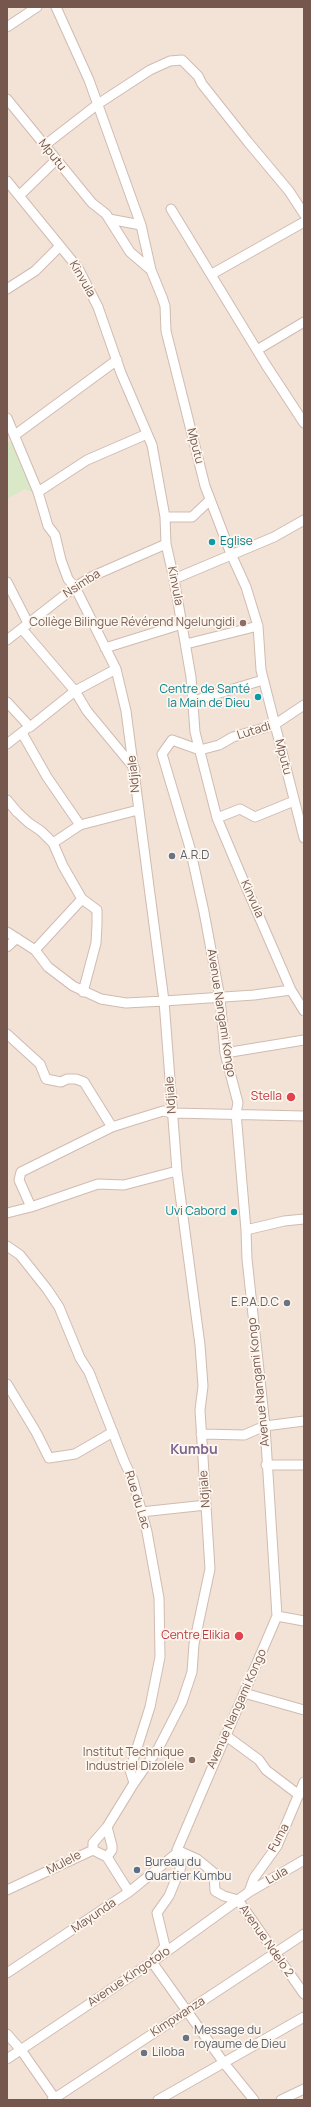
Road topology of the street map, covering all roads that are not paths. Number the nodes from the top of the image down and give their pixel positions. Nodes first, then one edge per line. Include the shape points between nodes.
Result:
1 (56, 7) edge
2 (33, 8) edge
3 (7, 27) edge
4 (7, 99) edge
5 (98, 104) junction
6 (45, 145) junction
7 (56, 160) junction
8 (7, 181) edge
9 (20, 194) junction
10 (171, 209) dead end
11 (304, 214) edge
12 (109, 219) junction
13 (304, 222) edge
14 (141, 225) junction
15 (60, 246) junction
16 (151, 270) junction
17 (212, 274) junction
18 (7, 289) edge
19 (304, 322) edge
20 (257, 350) junction
21 (117, 360) junction
22 (7, 418) edge
23 (304, 423) edge
24 (147, 434) junction
25 (15, 435) junction
26 (38, 492) junction
27 (210, 500) junction
28 (165, 517) junction
29 (304, 520) edge
30 (166, 544) junction
31 (231, 554) junction
32 (174, 579) junction
33 (7, 582) edge
34 (75, 587) junction
35 (182, 624) junction
36 (25, 626) junction
37 (258, 626) junction
38 (7, 640) edge
39 (186, 644) junction
40 (105, 648) junction
41 (116, 670) junction
42 (263, 680) junction
43 (75, 691) junction
44 (193, 701) junction
45 (7, 702) edge
46 (304, 705) edge
47 (274, 725) junction
48 (30, 727) junction
49 (22, 733) junction
50 (7, 744) edge
51 (200, 750) junction
52 (134, 769) junction
53 (7, 800) edge
54 (294, 801) junction
55 (138, 810) junction
56 (218, 818) junction
57 (80, 825) junction
58 (304, 838) edge
59 (53, 843) junction
60 (82, 899) junction
61 (7, 932) edge
62 (16, 938) junction
63 (7, 947) edge
64 (35, 950) junction
65 (291, 990) junction
66 (83, 992) junction
67 (220, 998) junction
68 (164, 1002) junction
69 (304, 1011) edge
70 (7, 1034) edge
71 (304, 1040) edge
72 (225, 1053) junction
73 (172, 1113) junction
74 (236, 1113) junction
75 (304, 1116) edge
76 (112, 1127) junction
77 (177, 1171) junction
78 (31, 1208) junction
79 (7, 1213) edge
80 (304, 1219) edge
81 (246, 1230) junction
82 (7, 1246) edge
83 (7, 1384) edge
84 (304, 1421) edge
85 (265, 1426) junction
86 (113, 1432) junction
87 (201, 1434) junction
88 (266, 1465) junction
89 (304, 1465) edge
90 (206, 1505) junction
91 (141, 1512) junction
92 (277, 1616) junction
93 (304, 1621) edge
94 (244, 1693) junction
95 (304, 1710) edge
96 (225, 1735) junction
97 (304, 1782) edge
98 (134, 1783) junction
99 (299, 1795) junction
100 (107, 1827) junction
101 (93, 1850) junction
102 (177, 1852) junction
103 (108, 1857) junction
104 (304, 1860) edge
105 (7, 1890) edge
106 (129, 1892) junction
107 (249, 1892) junction
108 (238, 1900) junction
109 (304, 1934) edge
110 (276, 1954) junction
111 (152, 1962) junction
112 (7, 1973) edge
113 (304, 1994) edge
114 (188, 2010) junction
115 (304, 2016) edge
116 (7, 2034) edge
117 (21, 2050) junction
118 (7, 2059) edge
119 (224, 2062) junction
120 (304, 2089) edge
121 (54, 2099) edge
122 (158, 2100) edge
123 (254, 2100) edge
124 (281, 2100) edge

1 - 5 street
2 - 3 street
4 - 6 street, Mputu
5 - 6 street
5 - 11 street via 150,70 170,61 182,60 198,76 289,191
5 - 14 street
6 - 7 street, Mputu
7 - 9 street
7 - 12 street, Mputu
8 - 9 street, Kinvula
9 - 15 street, Kinvula
10 - 17 street
12 - 14 street
12 - 16 street, Mputu via 127,249
13 - 17 street
14 - 16 street
15 - 18 street via 35,271
15 - 21 street, Kinvula via 78,268 98,307
16 - 27 street, Mputu via 165,306 166,331
17 - 20 street
19 - 20 street
20 - 23 street
21 - 24 street, Kinvula
21 - 25 street
22 - 25 street, Ndjiale
24 - 26 street via 87,460
24 - 28 street, Kinvula via 153,452
25 - 26 street, Ndjiale
26 - 34 street, Ndjiale via 48,526 56,535 66,574
27 - 28 street via 192,517
27 - 31 street, Mputu
28 - 30 street, Kinvula
29 - 31 street via 274,538
30 - 32 street, Kinvula
30 - 34 street, Nsimba via 106,569
31 - 32 street
31 - 37 street, Mputu via 246,587
32 - 35 street, Kinvula
33 - 36 street
34 - 36 street, Nsimba
34 - 40 street, Ndjiale
35 - 39 street, Kinvula
35 - 40 street
36 - 38 street, Nsimba
36 - 43 street
37 - 39 street
37 - 42 street, Mputu
39 - 44 street, Kinvula
40 - 41 street, Ndjiale
41 - 43 street
41 - 52 street, Ndjiale via 126,711
42 - 44 street
42 - 47 street, Mputu
43 - 48 street
43 - 52 street via 87,711
44 - 51 street, Kinvula via 195,732
45 - 48 street
46 - 47 street, Lutadi
47 - 51 street, Lutadi
47 - 54 street, Mputu
48 - 49 street
49 - 50 street
49 - 57 street via 47,777
51 - 56 street, Kinvula
51 - 67 street, Avenue Nangami Kongo via 172,740 162,754 190,848
52 - 55 street, Ndjiale
53 - 59 street
54 - 56 street via 255,817 240,809
54 - 58 street, Mputu
55 - 57 street
55 - 68 street, Ndjiale
56 - 65 street, Kinvula
57 - 59 street
59 - 60 street
60 - 64 street
60 - 66 street via 97,910 96,943
61 - 62 street
62 - 63 street
62 - 64 street
64 - 66 street via 48,967
65 - 67 street
65 - 69 street, Kinvula
66 - 68 street via 115,1002
67 - 68 street
67 - 72 street, Avenue Nangami Kongo
68 - 73 street, Ndjiale
70 - 76 street via 40,1064 46,1079 61,1082 76,1078 84,1082
71 - 72 street
72 - 74 street, Avenue Nangami Kongo via 238,1103
73 - 74 street
73 - 76 street via 163,1111
73 - 77 street, Ndjiale
74 - 75 street
74 - 81 street, Avenue Nangami Kongo
76 - 78 street via 21,1172 19,1180
77 - 78 street via 124,1185 98,1184
77 - 87 street, Ndjiale via 204,1386 200,1410
78 - 79 street
80 - 81 street
81 - 85 street, Avenue Nangami Kongo via 253,1325
82 - 86 street, Rue du Lac via 20,1256 59,1307
83 - 86 street via 49,1458 75,1454
84 - 85 street
85 - 87 street via 244,1436
85 - 88 street, Avenue Nangami Kongo
86 - 91 street, Rue du Lac via 133,1480
87 - 90 street, Ndjiale
88 - 89 street
88 - 92 street, Avenue Nangami Kongo
90 - 91 street
90 - 98 street, Ndjiale via 209,1578 195,1637 192,1672 182,1702 165,1737
91 - 98 street, Rue du Lac via 159,1598 160,1657 150,1707 130,1770
92 - 93 street
92 - 94 street, Avenue Nangami Kongo
94 - 95 street
94 - 96 street, Avenue Nangami Kongo
96 - 99 street via 260,1760 266,1770
96 - 102 street, Avenue Nangami Kongo
97 - 99 street, Fuma
98 - 100 street, Mulele
99 - 107 street, Fuma via 277,1846 254,1878
100 - 101 street, Mulele via 93,1843
100 - 103 street via 112,1846
101 - 103 street
101 - 105 street, Mulele
102 - 106 street, Mayunda
102 - 108 street, Avenue Ndelo 2 via 196,1859 214,1873 215,1891
102 - 111 street, Avenue Nangami Kongo via 181,1867 169,1896 157,1913 165,1946
103 - 106 street
104 - 107 street, Lula
106 - 112 street, Mayunda
107 - 108 street, Avenue Kingotolo
108 - 110 street, Avenue Ndelo 2
108 - 111 street, Avenue Kingotolo
109 - 110 street, Kimpwanza
110 - 113 street, Avenue Ndelo 2
110 - 114 street, Kimpwanza
111 - 114 street
111 - 117 street, Avenue Kingotolo
114 - 119 street
114 - 121 street, Kimpwanza
115 - 119 street
116 - 117 street
117 - 118 street, Avenue Kingotolo
117 - 121 street
119 - 122 street
119 - 123 street
120 - 124 street

